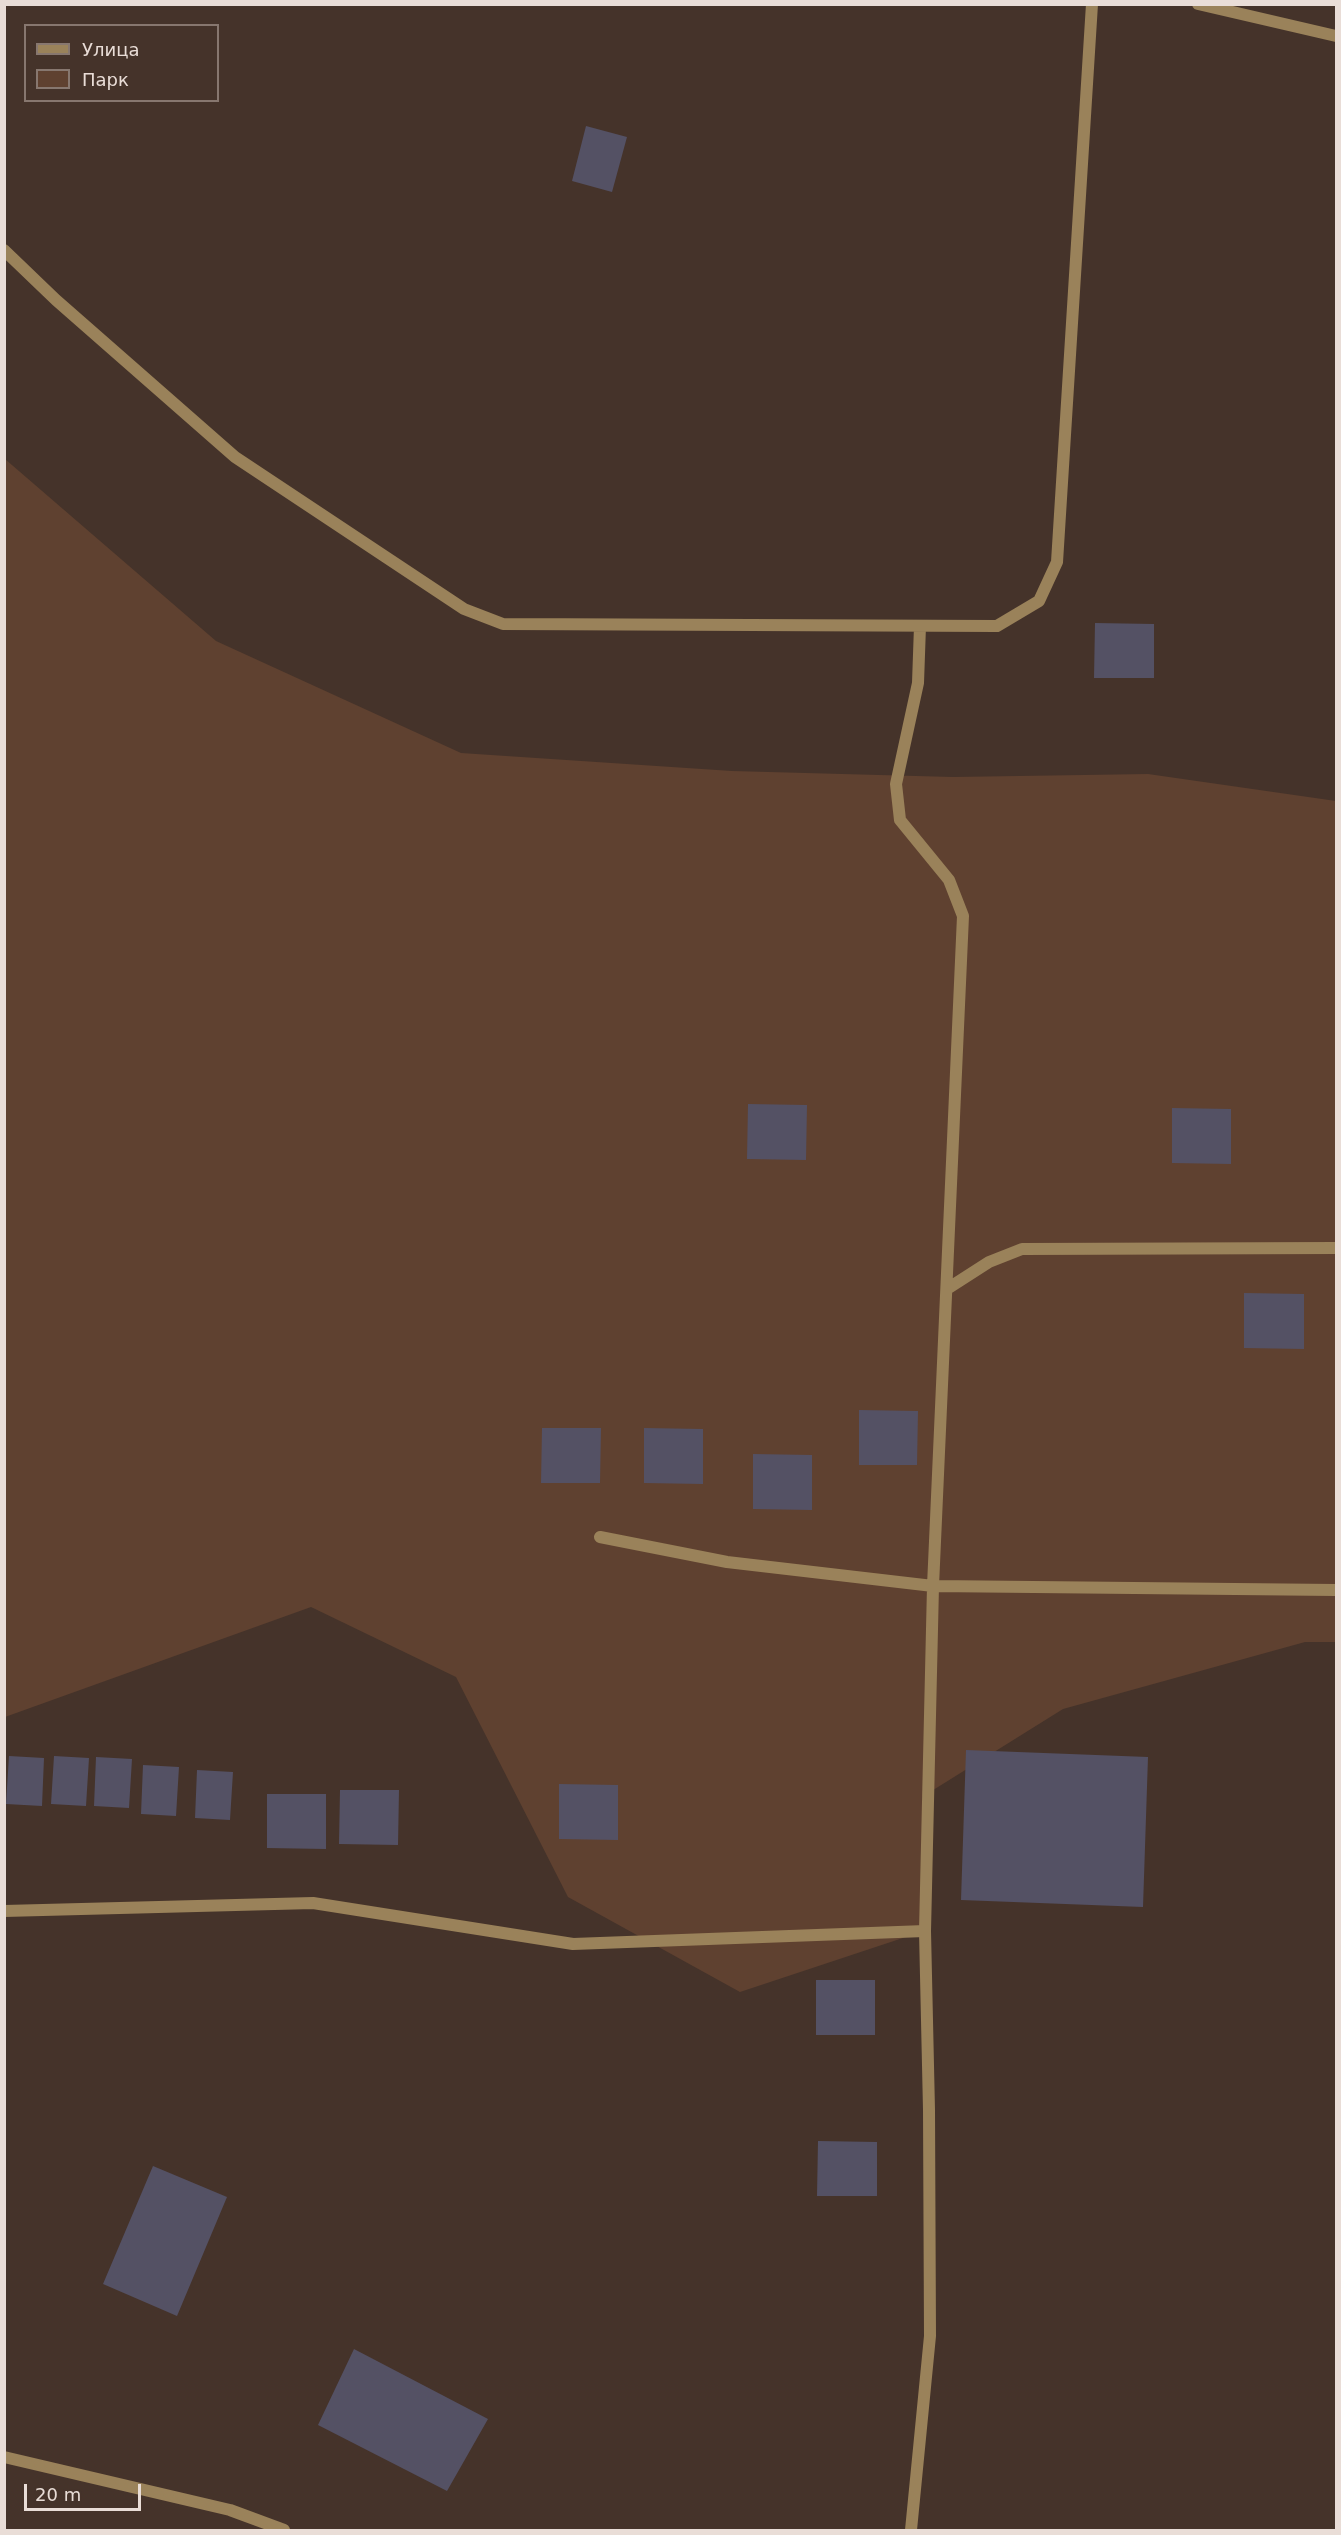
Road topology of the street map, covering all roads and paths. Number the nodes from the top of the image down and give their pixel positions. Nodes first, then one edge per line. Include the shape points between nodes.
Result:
1 (1092, 4) edge
2 (1198, 4) edge
3 (1336, 36) edge
4 (4, 250) edge
5 (920, 626) junction
6 (1336, 1248) edge
7 (947, 1289) junction
8 (600, 1536) dead end
9 (933, 1586) junction
10 (1336, 1590) edge
11 (4, 1911) edge
12 (925, 1931) junction
13 (4, 2457) edge
14 (284, 2530) edge
15 (911, 2530) edge

1 - 5 street via 1057,562 1039,601 996,626
2 - 3 street
4 - 5 street via 235,457 464,609 503,624
5 - 7 street via 918,683 896,784 900,820 949,880 963,916
6 - 7 street via 1022,1249 989,1262
7 - 9 street
8 - 9 street via 727,1562
9 - 10 street
9 - 12 street
11 - 12 street via 313,1903 573,1944
12 - 15 street via 930,2336
13 - 14 street via 230,2510

